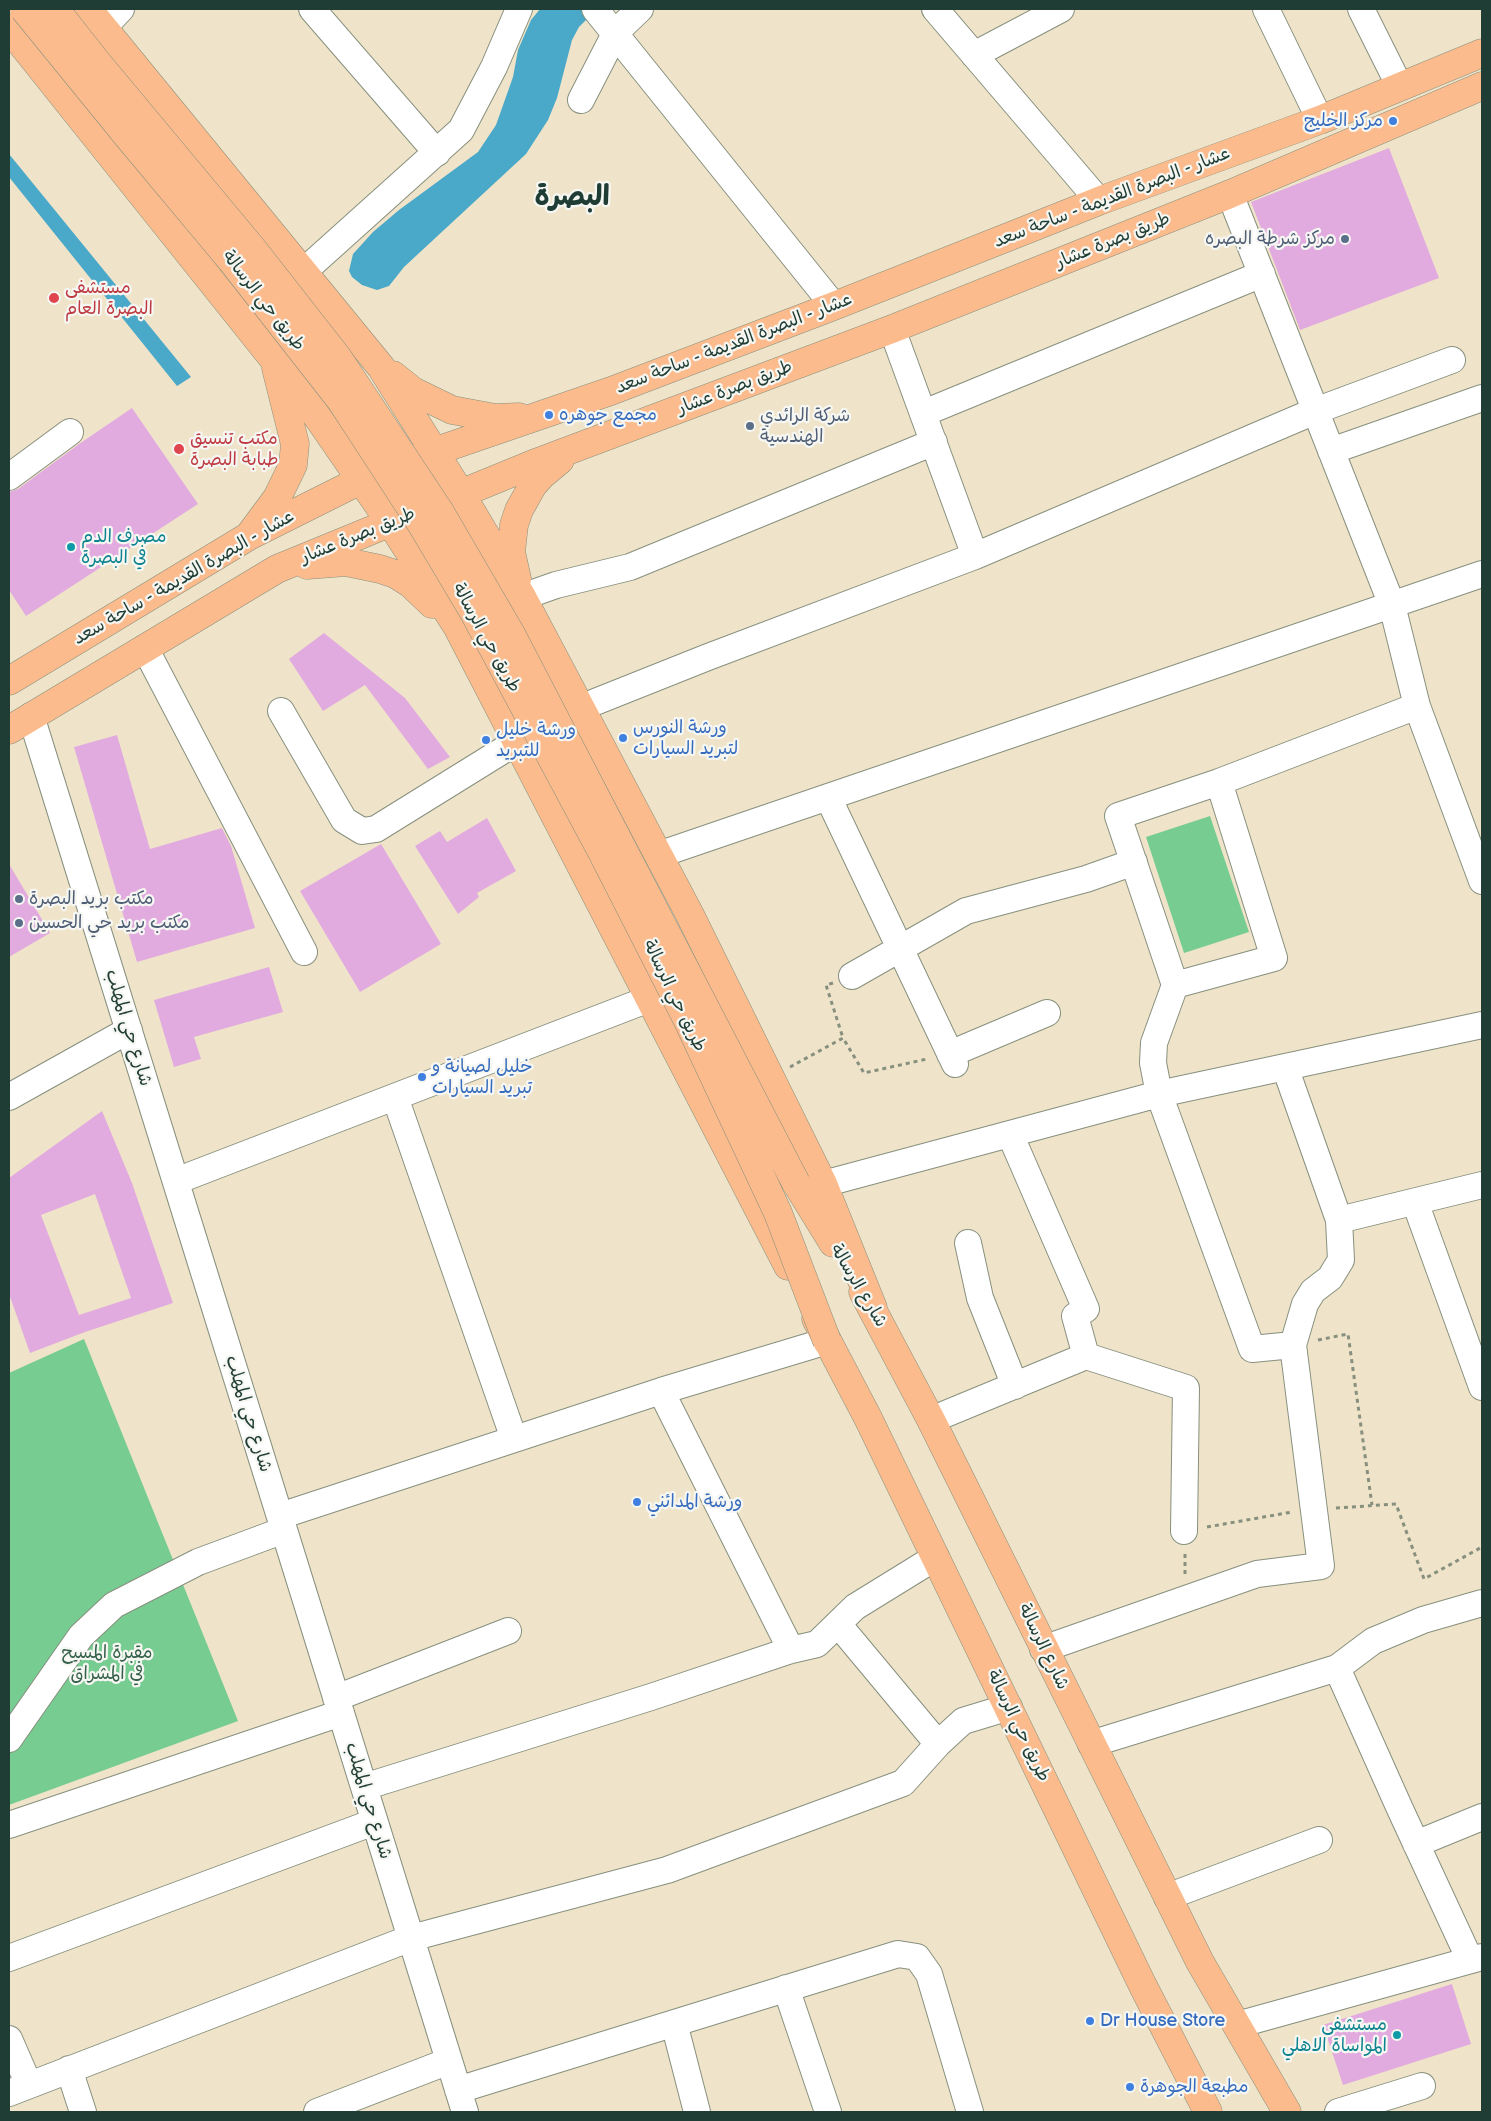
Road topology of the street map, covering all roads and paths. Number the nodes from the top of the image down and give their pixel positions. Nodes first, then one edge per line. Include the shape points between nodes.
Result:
1 (24, 9) edge
2 (55, 9) edge
3 (312, 9) edge
4 (519, 9) edge
5 (640, 9) edge
6 (1060, 9) edge
7 (1266, 9) edge
8 (1361, 9) edge
9 (944, 12) edge
10 (104, 15) edge
11 (605, 20) edge
12 (9, 28) edge
13 (1482, 53) edge
14 (974, 55) junction
15 (1482, 86) edge
16 (1400, 87) junction
17 (580, 100) dead end
18 (1320, 120) junction
19 (437, 153) junction
20 (1230, 194) junction
21 (1099, 201) junction
22 (303, 272) junction
23 (1262, 274) junction
24 (834, 306) junction
25 (892, 329) junction
26 (273, 357) junction
27 (1452, 360) dead end
28 (382, 367) junction
29 (1482, 398) edge
30 (1316, 411) junction
31 (924, 413) junction
32 (535, 417) junction
33 (70, 432) dead end
34 (934, 442) junction
35 (578, 446) junction
36 (1331, 451) junction
37 (435, 452) junction
38 (9, 477) edge
39 (361, 480) junction
40 (461, 494) junction
41 (390, 522) junction
42 (249, 536) junction
43 (975, 556) junction
44 (276, 570) junction
45 (1482, 574) edge
46 (522, 598) junction
47 (1392, 605) junction
48 (458, 628) junction
49 (146, 648) junction
50 (9, 681) edge
51 (1417, 706) junction
52 (580, 708) junction
53 (281, 710) dead end
54 (20, 723) edge
55 (518, 741) junction
56 (1219, 782) junction
57 (828, 798) junction
58 (658, 855) junction
59 (1134, 862) junction
60 (1482, 881) edge
61 (899, 948) junction
62 (304, 952) dead end
63 (852, 976) joint
64 (1175, 985) junction
65 (648, 999) junction
66 (1047, 1013) dead end
67 (1482, 1024) edge
68 (129, 1030) junction
69 (843, 1038) junction
70 (952, 1059) junction
71 (1285, 1067) junction
72 (770, 1078) junction
73 (1159, 1094) junction
74 (9, 1097) edge
75 (395, 1097) junction
76 (1010, 1134) junction
77 (176, 1181) junction
78 (796, 1183) joint
79 (823, 1184) junction
80 (1482, 1185) edge
81 (1415, 1202) junction
82 (1339, 1220) junction
83 (968, 1243) dead end
84 (873, 1308) junction
85 (827, 1341) junction
86 (1293, 1345) junction
87 (1086, 1356) junction
88 (1015, 1386) junction
89 (1482, 1387) edge
90 (661, 1391) junction
91 (931, 1420) junction
92 (514, 1439) junction
93 (1372, 1505) dead end
94 (282, 1523) junction
95 (1184, 1531) dead end
96 (936, 1557) junction
97 (1482, 1603) edge
98 (838, 1624) junction
99 (508, 1631) dead end
100 (1043, 1649) junction
101 (791, 1650) junction
102 (1337, 1668) junction
103 (339, 1706) junction
104 (1009, 1707) junction
105 (9, 1739) edge
106 (938, 1744) junction
107 (1091, 1744) junction
108 (364, 1787) junction
109 (1482, 1817) edge
110 (374, 1822) junction
111 (9, 1825) edge
112 (1319, 1840) dead end
113 (1416, 1844) junction
114 (1167, 1897) junction
115 (411, 1938) junction
116 (9, 1958) edge
117 (1476, 1958) edge
118 (786, 1988) junction
119 (674, 2022) junction
120 (1237, 2026) junction
121 (9, 2039) edge
122 (1254, 2054) junction
123 (449, 2061) junction
124 (69, 2069) junction
125 (1192, 2080) junction
126 (1422, 2086) dead end
127 (19, 2089) edge
128 (461, 2101) edge
129 (83, 2112) edge
130 (317, 2112) edge
131 (697, 2112) edge
132 (828, 2112) edge
133 (970, 2112) edge
134 (1196, 2112) edge
135 (1208, 2112) edge
136 (1286, 2112) edge
137 (1304, 2112) edge
138 (1338, 2112) edge

1 - 85 main road, طريق حي الرسالة, bridge via 231,260 336,395 422,525 472,609 603,854 684,1015 778,1213
2 - 78 main road, طريق حي الرسالة, bridge via 338,358 440,512 510,634
3 - 19 street
4 - 19 street via 472,112 461,130
5 - 11 street
6 - 14 street
7 - 18 street
8 - 16 street
9 - 14 street
10 - 22 main road
11 - 17 street
11 - 24 street
12 - 26 main road, طريق حي الرسالة
13 - 16 main road, عشار - البصرة القديمة - ساحة سعد
14 - 21 street
15 - 20 main road, طريق بصرة عشار
16 - 18 main road, عشار - البصرة القديمة - ساحة سعد
18 - 21 main road, عشار - البصرة القديمة - ساحة سعد
19 - 22 street
20 - 23 street
20 - 25 main road, طريق بصرة عشار
21 - 24 main road, عشار - البصرة القديمة - ساحة سعد
22 - 28 main road
23 - 30 street
23 - 31 street
24 - 32 main road, عشار - البصرة القديمة - ساحة سعد
25 - 31 street
25 - 35 main road, طريق بصرة عشار
26 - 39 main road, طريق حي الرسالة
26 - 42 main road via 295,444 293,465 277,498
27 - 30 street
28 - 32 main road via 414,392 452,410 494,418
28 - 37 main road
29 - 36 street
30 - 36 street
30 - 43 street
31 - 34 street
32 - 37 main road, عشار - البصرة القديمة - ساحة سعد
33 - 38 street
34 - 43 street
34 - 46 street via 630,567 556,585
35 - 40 main road, طريق بصرة عشار
35 - 46 main road via 542,475 526,497 517,518 511,552
36 - 47 street
37 - 39 main road, عشار - البصرة القديمة - ساحة سعد
37 - 40 main road
39 - 41 main road, طريق حي الرسالة
39 - 42 main road, عشار - البصرة القديمة - ساحة سعد
40 - 41 main road, طريق بصرة عشار
40 - 46 main road
41 - 44 main road, طريق بصرة عشار
41 - 48 main road, طريق حي الرسالة
42 - 50 main road, عشار - البصرة القديمة - ساحة سعد
43 - 52 street
44 - 48 main road via 346,562 380,569 411,584
44 - 49 main road, طريق بصرة عشار
45 - 47 street
46 - 52 main road
47 - 51 street
47 - 57 street
48 - 55 main road, طريق حي الرسالة
49 - 54 main road, طريق بصرة عشار
49 - 62 street
51 - 56 street
51 - 60 street
52 - 58 main road
53 - 55 street via 344,820 362,831 376,829
54 - 68 street, شارع حي المهلب
55 - 65 main road, طريق حي الرسالة
56 - 59 street via 1118,816
56 - 64 street via 1274,958
57 - 58 street
57 - 61 street
58 - 72 main road
59 - 61 street via 1086,879 966,911
59 - 64 street
61 - 63 street
61 - 70 street
63 - 69 path via 826,985
64 - 73 street via 1154,1043 1153,1063
65 - 75 street
65 - 85 main road, طريق حي الرسالة
66 - 70 street
67 - 71 street
68 - 74 street
68 - 77 street, شارع حي المهلب
69 - 70 path via 864,1073
69 - 72 path
71 - 73 street
71 - 82 street
72 - 79 main road
73 - 76 street
73 - 86 street via 1252,1349
75 - 77 street
75 - 92 street
76 - 79 street
76 - 87 street via 1086,1309 1074,1316
77 - 94 street, شارع حي المهلب
78 - 84 main road, شارع الرسالة
79 - 84 main road
80 - 81 street
81 - 82 street
81 - 89 street
82 - 86 street via 1341,1260 1330,1278 1314,1290 1305,1304
83 - 88 street via 980,1298
84 - 91 main road, شارع الرسالة
85 - 90 street
85 - 96 main road, طريق حي الرسالة
86 - 93 path via 1348,1334
86 - 100 street via 1321,1566 1257,1574
87 - 88 street
87 - 95 street via 1186,1388
88 - 91 street
90 - 92 street
90 - 101 street
91 - 100 main road, شارع الرسالة
92 - 94 street
94 - 103 street, شارع حي المهلب
94 - 105 street via 114,1605 81,1636
96 - 98 street via 856,1607
96 - 104 main road, طريق حي الرسالة
97 - 102 street via 1423,1620 1373,1641
98 - 101 street via 817,1644
98 - 106 street
99 - 103 street
100 - 107 main road, شارع الرسالة
101 - 108 street
102 - 107 street
102 - 113 street
103 - 108 street, شارع حي المهلب
103 - 111 street
104 - 106 street via 963,1721
104 - 125 main road, طريق حي الرسالة via 1143,1986
106 - 115 street via 903,1783 668,1870
107 - 114 main road, شارع الرسالة
108 - 110 street, شارع حي المهلب
109 - 113 street
110 - 115 street, شارع حي المهلب
110 - 116 street
112 - 114 street
113 - 117 street
114 - 120 main road, شارع الرسالة
115 - 123 street, شارع حي المهلب
115 - 124 street
117 - 120 street
118 - 119 street
118 - 132 street
118 - 133 street via 898,1954 917,1957 929,1974
119 - 128 street
119 - 131 street
120 - 122 main road, شارع الرسالة
121 - 127 street
122 - 136 main road, شارع الرسالة
122 - 137 main road
123 - 128 street, شارع حي المهلب
123 - 130 street
124 - 127 street
124 - 129 street
125 - 134 main road
125 - 135 main road, طريق حي الرسالة
126 - 138 street

